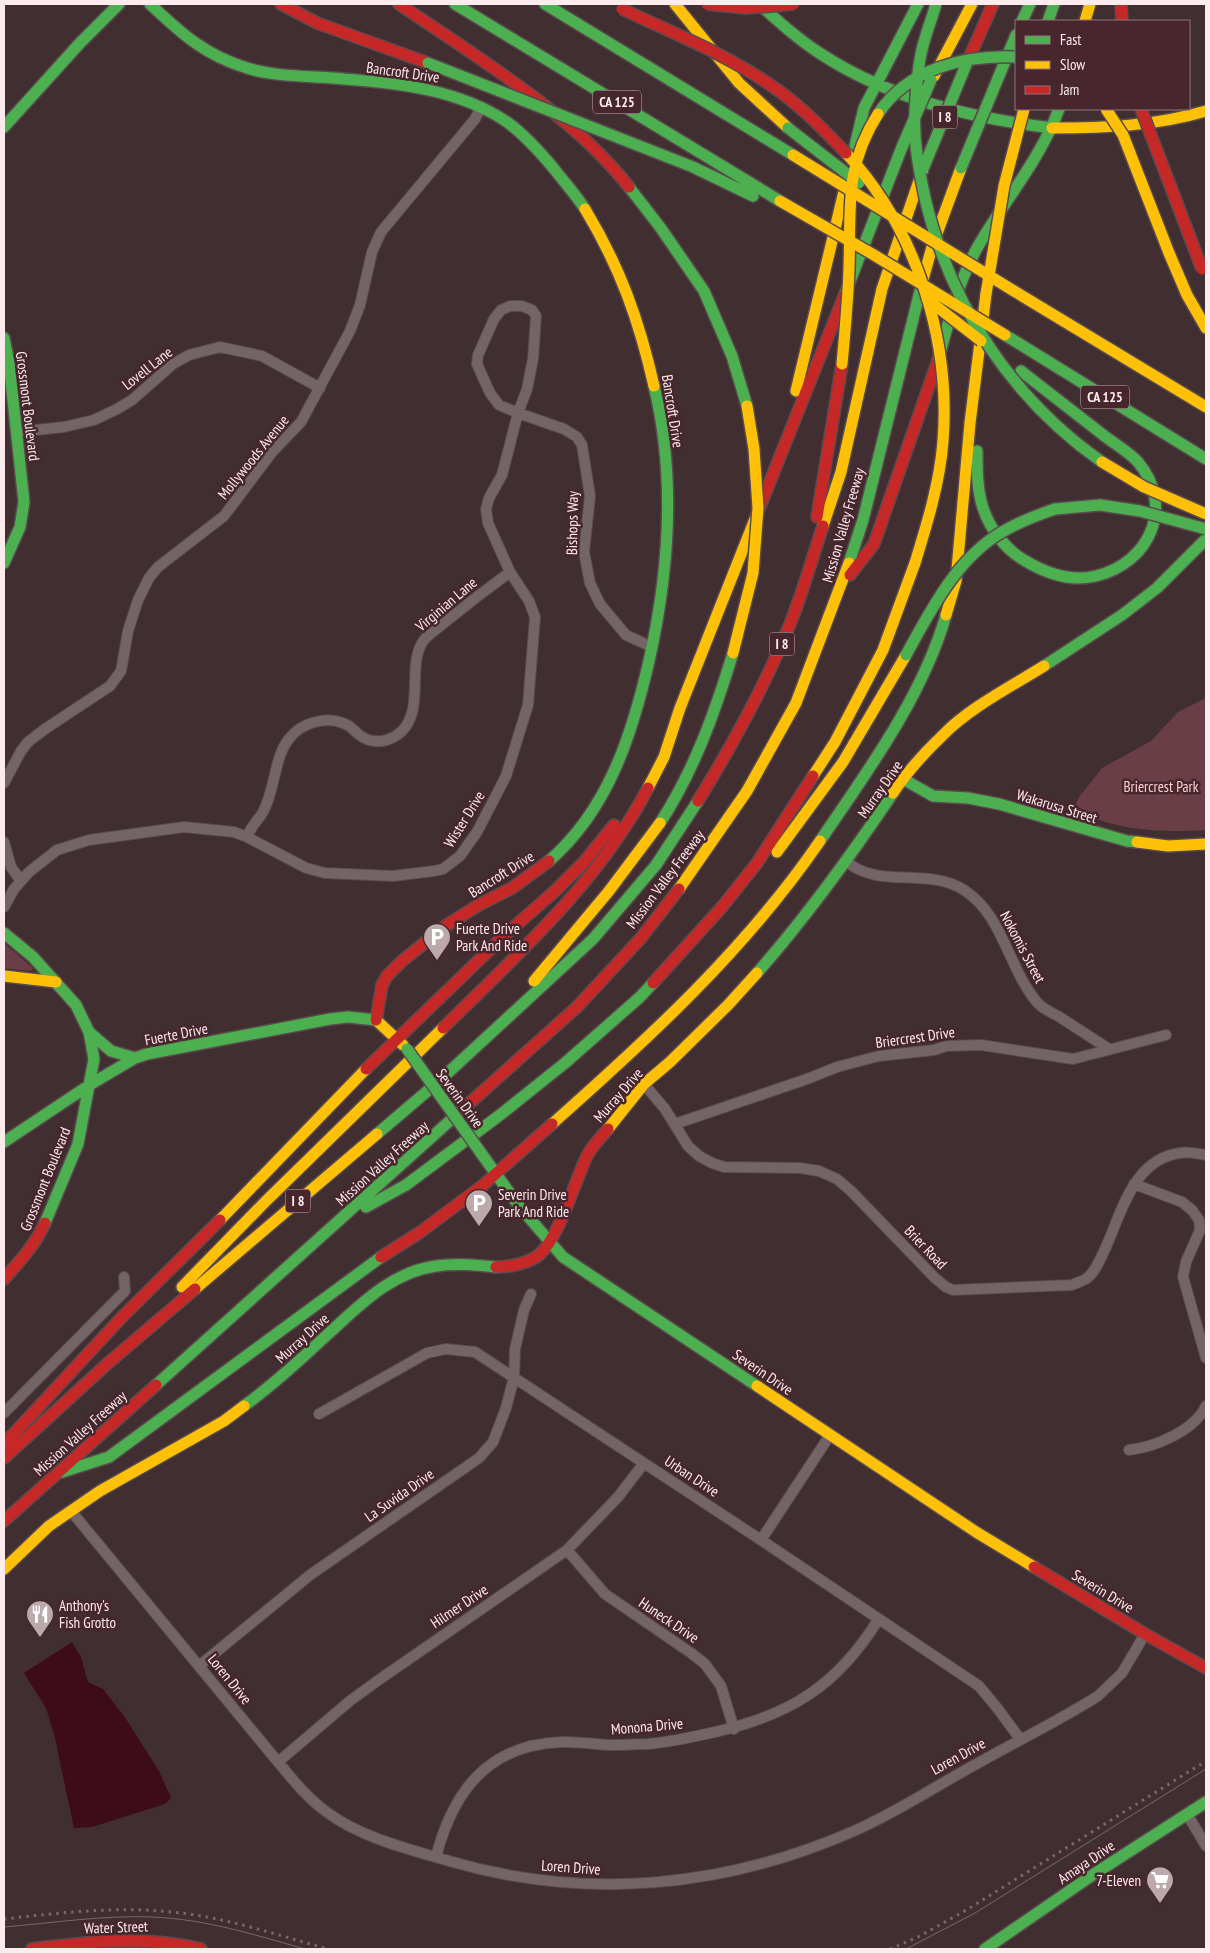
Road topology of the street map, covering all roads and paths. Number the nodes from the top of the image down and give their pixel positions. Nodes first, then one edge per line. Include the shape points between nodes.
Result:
1 (119, 4) edge
2 (150, 4) edge
3 (281, 4) edge
4 (399, 4) edge
5 (454, 4) edge
6 (545, 4) edge
7 (675, 4) edge
8 (707, 4) edge
9 (759, 4) edge
10 (794, 4) edge
11 (918, 4) edge
12 (936, 4) edge
13 (972, 4) edge
14 (993, 4) edge
15 (1030, 4) edge
16 (1054, 4) edge
17 (1090, 4) edge
18 (1121, 4) edge
19 (617, 6) edge
20 (1022, 20) edge
21 (1048, 20) edge
22 (1085, 20) edge
23 (1122, 20) edge
24 (1015, 37) edge
25 (1015, 57) edge
26 (876, 84) junction
27 (481, 107) junction
28 (1024, 110) edge
29 (1058, 110) edge
30 (1107, 110) edge
31 (1141, 110) edge
32 (1206, 111) edge
33 (4, 127) edge
34 (1052, 128) junction
35 (780, 201) junction
36 (910, 228) junction
37 (874, 255) junction
38 (1204, 274) edge
39 (1206, 328) edge
40 (4, 338) edge
41 (320, 388) junction
42 (975, 388) junction
43 (1206, 407) edge
44 (518, 414) junction
45 (17, 432) junction
46 (1206, 459) edge
47 (766, 489) junction
48 (1206, 514) edge
49 (1206, 529) edge
50 (1206, 539) edge
51 (4, 563) edge
52 (809, 569) junction
53 (510, 572) junction
54 (842, 585) junction
55 (652, 647) junction
56 (680, 708) junction
57 (903, 779) junction
58 (4, 783) edge
59 (247, 837) junction
60 (4, 842) edge
61 (1206, 844) edge
62 (847, 862) junction
63 (21, 881) junction
64 (4, 907) edge
65 (722, 907) junction
66 (4, 933) edge
67 (4, 976) edge
68 (56, 982) junction
69 (376, 1020) junction
70 (89, 1032) junction
71 (1166, 1035) dead end
72 (487, 1036) junction
73 (396, 1038) junction
74 (1109, 1049) junction
75 (135, 1058) junction
76 (91, 1084) junction
77 (644, 1084) junction
78 (675, 1124) junction
79 (4, 1142) edge
80 (1206, 1155) edge
81 (496, 1175) junction
82 (1134, 1184) junction
83 (339, 1222) junction
84 (550, 1243) junction
85 (124, 1277) dead end
86 (4, 1279) edge
87 (531, 1294) dead end
88 (1206, 1358) edge
89 (107, 1364) junction
90 (514, 1377) junction
91 (1206, 1406) edge
92 (4, 1413) edge
93 (319, 1414) dead end
94 (830, 1435) junction
95 (4, 1445) edge
96 (1128, 1450) dead end
97 (4, 1458) edge
98 (644, 1462) junction
99 (57, 1473) junction
100 (71, 1511) junction
101 (4, 1521) edge
102 (761, 1540) junction
103 (567, 1550) junction
104 (4, 1569) edge
105 (878, 1620) junction
106 (1145, 1634) junction
107 (199, 1666) junction
108 (1206, 1668) edge
109 (734, 1729) junction
110 (1020, 1739) junction
111 (278, 1762) junction
112 (1206, 1802) edge
113 (1187, 1814) junction
114 (1206, 1846) edge
115 (436, 1857) junction
116 (33, 1949) edge
117 (201, 1949) edge
118 (985, 1949) edge

1 - 33 main road
2 - 27 main road, Bancroft Drive via 177,30 206,50 249,69 431,89
3 - 35 main road, bridge via 317,23 693,167 756,197
4 - 72 main road, bridge via 558,117 614,168 704,291 732,356 747,406 754,449 758,508 753,573 723,687 695,757 651,835 586,919
5 - 35 main road, CA 125
6 - 36 main road, CA 125, bridge
7 - 36 main road, bridge via 739,83 788,128 862,185
8 - 10 main road, bridge via 766,8
9 - 26 main road via 817,52
11 - 26 main road
12 - 48 main road, bridge via 917,75 916,146 933,227 964,304 1002,366 1056,427 1123,477
13 - 47 main road, bridge via 932,80 902,147
14 - 52 main road, Mission Valley Freeway / I 8, bridge via 924,169 882,289 841,472
15 - 20 main road
16 - 21 main road
17 - 22 main road
18 - 23 main road
19 - 65 main road, bridge via 749,71 779,91 833,137 878,193 916,264 933,320 942,372 943,440 937,481 915,563 883,650 835,742 757,863
24 - 54 main road, Mission Valley Freeway / I 8, bridge via 932,247 863,520
25 - 52 main road, bridge via 973,57 941,66 914,80 874,120 856,157 842,364
26 - 34 main road via 961,113 1004,123
26 - 47 main road via 864,108 806,351
27 - 41 street, Mollywoods Avenue via 475,119 381,232 372,252 350,332
27 - 55 main road, Bancroft Drive via 504,120 531,143 578,196 606,244 636,317 648,356 664,442 666,550
28 - 42 main road, bridge via 1004,186
29 - 34 main road
30 - 39 main road, bridge via 1123,135 1169,254
31 - 38 main road, bridge
32 - 34 main road via 1190,117 1133,126
34 - 54 main road via 963,275 930,383 874,544
35 - 37 main road, CA 125, bridge
36 - 43 main road, CA 125, bridge
37 - 42 main road, bridge via 1137,461 1155,493 1156,509 1154,524 1139,552 1115,570 1084,577 1059,576 1018,558 1000,539 980,495
37 - 46 main road, CA 125, bridge
40 - 45 main road, Grossmont Boulevard
41 - 45 street, Lovell Lane via 262,356 220,347 189,354 132,400 94,420
41 - 58 street, Mollywoods Avenue via 301,422 232,508 158,567 149,578 128,631 119,676 110,686 28,742
42 - 81 main road via 956,581 940,637 898,721 814,849 750,930 656,1030
44 - 44 street, Wister Drive via 533,359 536,316 527,307 516,305 501,310 494,319 478,354 477,364 499,405
44 - 53 street, Wister Drive via 502,475 486,509 488,523
44 - 55 street, Bishops Way via 564,429 582,445 590,496 584,552 590,583 600,604 626,635
45 - 51 main road, Grossmont Boulevard via 24,516
47 - 56 main road
49 - 65 main road, bridge via 1144,511 1100,505 1055,509 1012,525 988,541 966,560 940,595 843,762 778,851
50 - 57 main road, Murray Drive via 1157,588 1122,615 985,703 943,734
52 - 72 main road, Mission Valley Freeway / I 8 via 769,673 735,739 656,864 593,939
53 - 59 street, Virginian Lane via 424,640 418,654 411,715 398,734 376,742 342,722 325,720 308,724 294,733 283,747 263,812 251,825
53 - 59 street, Wister Drive via 529,601 535,617 528,705 506,776 477,832 460,856 434,871 393,876 325,873 306,868
54 - 83 main road, Mission Valley Freeway / I 8 via 796,703 747,791 641,938 577,1007
55 - 69 main road, Bancroft Drive via 628,740 609,783 586,821 557,854 535,872 445,926 403,960 384,981
56 - 73 main road via 642,785 590,855
56 - 89 main road via 664,757 638,806 596,870 570,901 266,1201
57 - 61 main road, Wakarusa Street via 933,796 999,804 1127,841 1168,846
57 - 62 main road, Murray Drive
59 - 63 street, Wister Drive via 216,829 184,827 89,840 57,850
60 - 63 street via 11,867
62 - 74 street, Nokomis Street via 856,869 877,876 925,877 963,889 994,921 1028,991 1038,1004
62 - 77 main road, Murray Drive via 796,929 728,1005
63 - 64 street, Wister Drive
65 - 83 main road via 640,997 565,1064 406,1185
66 - 68 main road, Grossmont Boulevard
67 - 68 main road
68 - 70 main road, Grossmont Boulevard via 76,1006
69 - 73 main road, Severin Drive
69 - 75 main road, Fuerte Drive via 330,1019
70 - 75 main road via 111,1051
70 - 76 main road, Grossmont Boulevard via 94,1059
71 - 74 street, Briercrest Drive
72 - 89 main road, Mission Valley Freeway / I 8
73 - 81 main road, Severin Drive, bridge
73 - 95 main road via 122,1317
74 - 78 street, Briercrest Drive via 1073,1059 981,1045 946,1046 879,1056 837,1066
75 - 76 main road, Fuerte Drive
76 - 79 main road, Fuerte Drive
76 - 86 main road, Grossmont Boulevard via 78,1144 39,1237
77 - 78 street, Brier Road
77 - 84 main road, Murray Drive via 588,1154
78 - 82 street, Brier Road via 693,1151 718,1165 800,1168 819,1171 836,1179 852,1191 935,1278 953,1290 1072,1285 1087,1278 1100,1262
80 - 82 street, Brier Road via 1180,1152 1168,1156 1151,1164
81 - 84 main road, Severin Drive
81 - 99 main road via 109,1457
82 - 88 street via 1182,1202 1199,1220 1200,1230 1183,1277
83 - 99 main road, Mission Valley Freeway / I 8
84 - 94 main road, Severin Drive via 563,1257
84 - 100 main road, Murray Drive via 539,1255 504,1267 434,1266 391,1282 370,1296 265,1391 224,1421 100,1491
85 - 92 street via 125,1290
87 - 90 street, La Suvida Drive via 517,1341
89 - 97 main road, Mission Valley Freeway / I 8
90 - 93 street, Urban Drive via 475,1352 456,1348 436,1350 417,1357
90 - 98 street, Urban Drive
90 - 107 street, La Suvida Drive via 493,1442 480,1458 310,1575
91 - 96 street via 1191,1426 1147,1448
94 - 102 street
94 - 106 main road, Severin Drive via 976,1532
98 - 102 street, Urban Drive
98 - 103 street, Hilmer Drive via 618,1497
99 - 101 main road, Mission Valley Freeway / I 8
100 - 104 main road, Murray Drive
100 - 107 street, Loren Drive
102 - 105 street, Urban Drive
103 - 109 street, Huneck Drive via 605,1594 705,1664 721,1686
103 - 111 street, Hilmer Drive via 351,1700
105 - 109 street, Monona Drive via 850,1658 816,1690 785,1710
105 - 110 street, Urban Drive via 979,1686
106 - 108 main road, Severin Drive
106 - 110 street, Loren Drive via 1126,1667 1106,1690 1090,1702
107 - 111 street, Loren Drive
109 - 115 street, Monona Drive via 651,1744 563,1742 515,1752 489,1766 468,1785 445,1824
110 - 115 street, Loren Drive via 854,1831 796,1854 717,1875 627,1886 578,1883 535,1880
111 - 115 street, Loren Drive via 306,1795 337,1819 381,1840
112 - 113 main road, Amaya Drive
113 - 114 street
113 - 118 main road, Amaya Drive
116 - 117 main road, Water Street via 91,1942 153,1940

